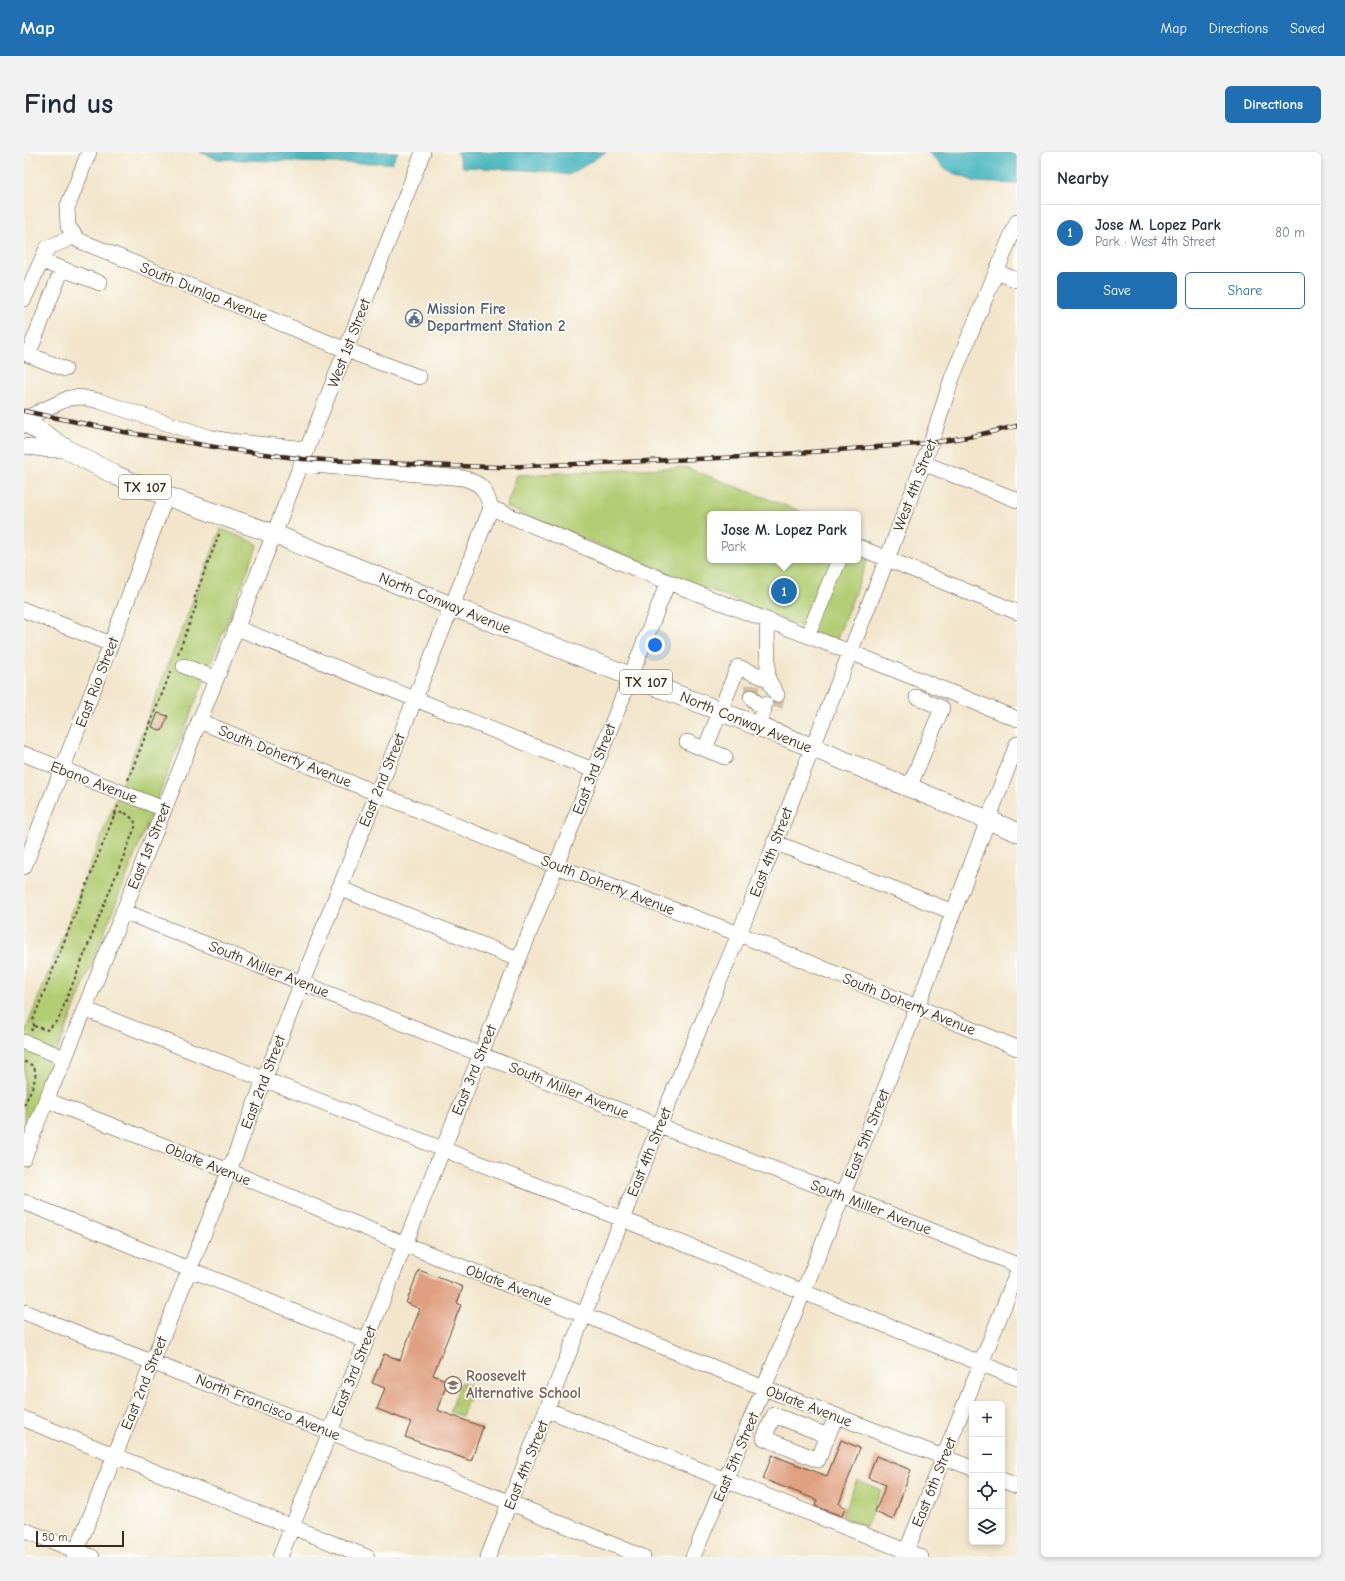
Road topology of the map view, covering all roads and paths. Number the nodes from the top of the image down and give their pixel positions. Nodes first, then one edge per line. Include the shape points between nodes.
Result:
1 (89, 152) edge
2 (423, 152) edge
3 (1017, 222) edge
4 (75, 236) junction
5 (34, 266) edge
6 (62, 269) junction
7 (996, 272) junction
8 (1017, 280) edge
9 (100, 283) dead end
10 (24, 299) edge
11 (346, 350) junction
12 (26, 354) edge
13 (65, 369) dead end
14 (419, 377) dead end
15 (24, 420) edge
16 (24, 446) edge
17 (307, 449) junction
18 (68, 450) junction
19 (923, 463) junction
20 (301, 464) junction
21 (166, 496) junction
22 (1017, 500) edge
23 (492, 508) junction
24 (274, 534) junction
25 (861, 548) edge
26 (887, 559) junction
27 (838, 563) edge
28 (668, 582) junction
29 (451, 606) junction
30 (24, 610) edge
31 (1017, 612) edge
32 (767, 620) junction
33 (812, 625) dead end
34 (237, 628) junction
35 (112, 644) junction
36 (850, 652) junction
37 (184, 666) dead end
38 (630, 676) junction
39 (216, 679) junction
40 (917, 698) dead end
41 (414, 699) junction
42 (768, 702) junction
43 (721, 712) junction
44 (1017, 720) edge
45 (199, 721) junction
46 (687, 742) dead end
47 (1017, 744) edge
48 (811, 748) junction
49 (705, 749) junction
50 (24, 754) edge
51 (725, 758) dead end
52 (63, 770) junction
53 (593, 770) junction
54 (909, 788) junction
55 (123, 793) junction
56 (377, 793) junction
57 (164, 809) junction
58 (114, 815) junction
59 (987, 820) junction
60 (1017, 832) edge
61 (774, 842) junction
62 (556, 866) junction
63 (24, 867) edge
64 (339, 888) junction
65 (123, 911) junction
66 (953, 912) junction
67 (738, 934) junction
68 (518, 960) junction
69 (302, 982) junction
70 (917, 1007) junction
71 (84, 1009) junction
72 (34, 1026) junction
73 (25, 1042) edge
74 (1017, 1048) edge
75 (480, 1054) junction
76 (65, 1058) junction
77 (24, 1062) edge
78 (264, 1080) junction
79 (46, 1100) junction
80 (24, 1106) edge
81 (659, 1126) junction
82 (442, 1150) junction
83 (24, 1158) edge
84 (229, 1171) junction
85 (843, 1195) junction
86 (24, 1202) edge
87 (622, 1219) junction
88 (404, 1244) junction
89 (1017, 1265) edge
90 (189, 1269) junction
91 (1017, 1273) edge
92 (803, 1293) junction
93 (24, 1312) edge
94 (585, 1315) junction
95 (366, 1341) junction
96 (152, 1362) junction
97 (981, 1364) junction
98 (1017, 1378) edge
99 (764, 1388) junction
100 (548, 1410) junction
101 (836, 1416) junction
102 (24, 1419) edge
103 (750, 1423) junction
104 (768, 1430) junction
105 (330, 1432) junction
106 (828, 1436) junction
107 (115, 1456) junction
108 (945, 1457) junction
109 (969, 1467) edge
110 (726, 1480) junction
111 (1005, 1481) edge
112 (1017, 1486) edge
113 (511, 1503) junction
114 (292, 1527) junction
115 (24, 1530) edge
116 (75, 1554) edge
117 (905, 1554) edge
118 (92, 1557) edge
119 (280, 1557) edge
120 (367, 1557) edge
121 (488, 1557) edge
122 (643, 1557) edge
123 (693, 1557) edge
124 (921, 1557) edge

1 - 4 street via 67,208 68,226
2 - 11 street, West 1st Street
3 - 7 street, West 4th Street
4 - 5 street via 47,248
4 - 11 street, South Dunlap Avenue via 78,240
5 - 6 street
5 - 10 street
6 - 9 street
6 - 12 street
7 - 8 street
7 - 19 street, West 4th Street via 952,378
11 - 14 street, South Dunlap Avenue
11 - 17 street, West 1st Street
12 - 13 street
15 - 17 street via 69,398 80,397 209,437
15 - 18 main road, TX 107
16 - 18 street
17 - 20 street, West 1st Street
18 - 21 main road, TX 107 via 117,476
19 - 22 street
19 - 26 street, West 4th Street
20 - 23 street via 463,478 475,482 486,490
20 - 24 street, West 1st Street
21 - 24 main road, TX 107
21 - 35 street, East Rio Street
23 - 28 street
23 - 29 street, East 2nd Street
24 - 29 main road, North Conway Avenue / TX 107
24 - 34 street, East 1st Street
25 - 26 street
26 - 31 street
26 - 36 street, West 4th Street
27 - 33 street
28 - 32 street
28 - 38 street, East 3rd Street
29 - 38 main road, North Conway Avenue / TX 107
29 - 41 street, East 2nd Street
30 - 35 street
32 - 36 street
32 - 42 street
34 - 39 street, East 1st Street
34 - 41 street
35 - 52 street, East Rio Street
36 - 44 street
36 - 48 street, West 4th Street
37 - 39 street
38 - 43 main road, North Conway Avenue / TX 107
38 - 53 street, East 3rd Street
39 - 45 street, East 1st Street
40 - 54 street via 942,708
41 - 53 street
41 - 56 street, East 2nd Street
42 - 42 street via 751,691
42 - 43 main road, North Conway Avenue / TX 107
42 - 43 street via 738,667
42 - 48 main road, North Conway Avenue / TX 107
43 - 49 street
45 - 56 street, South Doherty Avenue
45 - 57 street, East 1st Street
46 - 49 street
47 - 59 street, East 5th Street
48 - 54 main road, North Conway Avenue / TX 107
48 - 61 street, East 4th Street
49 - 51 street
50 - 52 street, Ebano Avenue
52 - 55 street, Ebano Avenue
52 - 63 street, East Rio Street
53 - 62 street, East 3rd Street
54 - 59 main road, North Conway Avenue / TX 107
55 - 57 street, Ebano Avenue
55 - 58 path
56 - 62 street, South Doherty Avenue
56 - 64 street, East 2nd Street
57 - 65 street, East 1st Street
58 - 72 path via 33,1020
58 - 72 path via 124,812 136,825 59,1018 47,1030
59 - 60 main road, North Conway Avenue / TX 107
59 - 66 street, East 5th Street
61 - 66 street
61 - 67 street, East 4th Street
62 - 67 street, South Doherty Avenue
62 - 68 street, East 3rd Street
64 - 68 street
64 - 69 street, East 2nd Street
65 - 69 street, South Miller Avenue
65 - 71 street, East 1st Street
66 - 70 street, East 5th Street
67 - 70 street, South Doherty Avenue
67 - 81 street, East 4th Street
68 - 75 street, East 3rd Street
69 - 75 street, South Miller Avenue
69 - 78 street, East 2nd Street
70 - 74 street, South Doherty Avenue
70 - 85 street, East 5th Street
71 - 76 street, East 1st Street
71 - 78 street
72 - 73 path
73 - 76 street
75 - 81 street, South Miller Avenue
75 - 82 street, East 3rd Street
76 - 79 street, East 1st Street
77 - 80 path via 34,1067 36,1074
78 - 82 street
78 - 84 street, East 2nd Street
79 - 83 street, East 1st Street
79 - 84 street, Oblate Avenue
81 - 85 street, South Miller Avenue
81 - 87 street, East 4th Street
82 - 87 street
82 - 88 street, East 3rd Street
84 - 88 street, Oblate Avenue
84 - 90 street, East 2nd Street
85 - 89 street, South Miller Avenue
85 - 92 street, East 5th Street
86 - 90 street
87 - 92 street
87 - 94 street, East 4th Street
88 - 94 street, Oblate Avenue
88 - 95 street, East 3rd Street
90 - 95 street
90 - 96 street, East 2nd Street
91 - 97 street, East 6th Street
92 - 97 street
92 - 99 street, East 5th Street
93 - 96 street, North Francisco Avenue
94 - 99 street, Oblate Avenue
94 - 100 street, East 4th Street
95 - 105 street, East 3rd Street
96 - 105 street, North Francisco Avenue
96 - 107 street, East 2nd Street
97 - 98 street
97 - 108 street, East 6th Street
99 - 101 street, Oblate Avenue
99 - 103 street, East 5th Street
100 - 110 street
100 - 113 street, East 4th Street
101 - 106 street
101 - 108 street, Oblate Avenue
102 - 107 street
103 - 104 street
103 - 110 street, East 5th Street
104 - 106 street via 774,1415
104 - 106 street via 764,1438 818,1460
105 - 113 street, North Francisco Avenue
105 - 114 street, East 3rd Street
107 - 114 street
107 - 116 street, East 2nd Street
108 - 109 street, Oblate Avenue
108 - 117 street, East 6th Street
110 - 117 street
110 - 123 street, East 5th Street
111 - 112 street
113 - 121 street, East 4th Street
113 - 122 street, North Francisco Avenue
114 - 119 street, East 3rd Street
114 - 120 street
115 - 116 street
116 - 118 street
117 - 124 street

